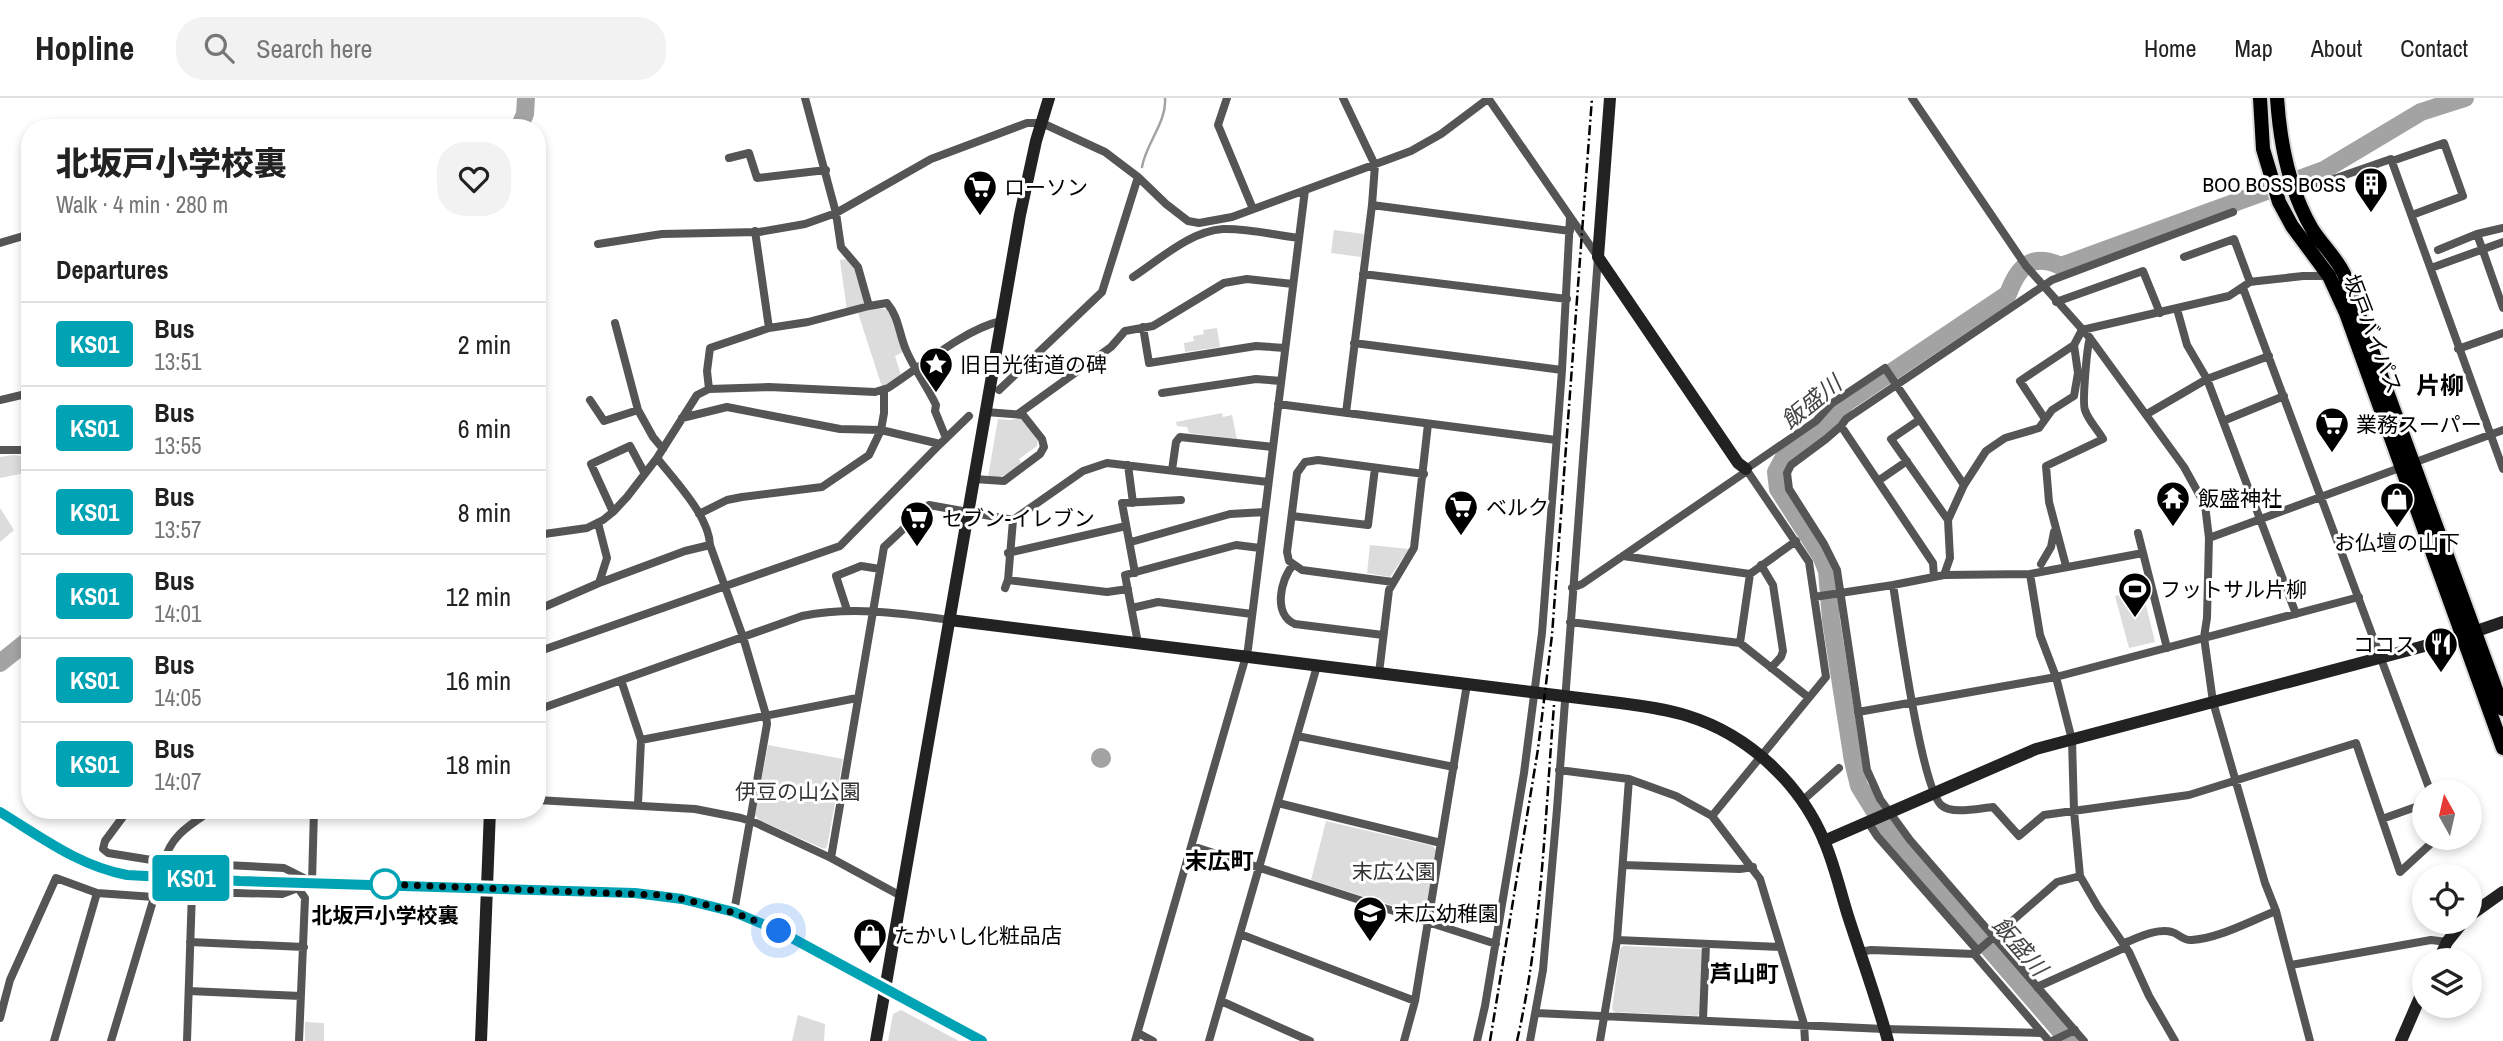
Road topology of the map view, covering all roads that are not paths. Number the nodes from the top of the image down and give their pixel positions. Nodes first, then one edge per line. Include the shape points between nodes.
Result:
1 (805, 98) edge
2 (1049, 98) edge
3 (1227, 98) edge
4 (1343, 98) edge
5 (1488, 98) edge
6 (1610, 98) edge
7 (1912, 98) edge
8 (2260, 98) edge
9 (2277, 98) edge
10 (1042, 123) junction
11 (729, 158) dead end
12 (2392, 161) junction
13 (1374, 165) junction
14 (826, 170) junction
15 (1138, 177) junction
16 (1305, 190) junction
17 (2296, 192) junction
18 (1372, 205) junction
19 (1253, 209) junction
20 (2233, 212) dead end
21 (836, 214) junction
22 (2412, 215) junction
23 (1570, 218) junction
24 (2503, 228) edge
25 (755, 231) junction
26 (1570, 231) junction
27 (2477, 234) junction
28 (21, 236) edge
29 (1298, 238) junction
30 (2503, 242) edge
31 (0, 243) edge
32 (598, 244) dead end
33 (2482, 249) junction
34 (2438, 250) dead end
35 (1598, 257) junction
36 (2185, 257) dead end
37 (2431, 268) junction
38 (1363, 274) junction
39 (2329, 276) junction
40 (1133, 277) dead end
41 (1293, 284) junction
42 (2247, 285) junction
43 (2041, 286) junction
44 (1567, 299) junction
45 (2056, 302) junction
46 (869, 306) junction
47 (2503, 308) edge
48 (2177, 309) junction
49 (2160, 313) junction
50 (1002, 321) junction
51 (615, 323) dead end
52 (1143, 327) junction
53 (769, 328) junction
54 (2082, 330) junction
55 (2503, 333) edge
56 (2090, 338) junction
57 (1354, 343) junction
58 (2074, 345) junction
59 (1285, 348) junction
60 (2458, 349) junction
61 (2269, 356) junction
62 (916, 369) junction
63 (1562, 370) junction
64 (2207, 379) junction
65 (1281, 381) junction
66 (1896, 385) junction
67 (709, 389) junction
68 (884, 390) junction
69 (999, 390) dead end
70 (1162, 393) dead end
71 (21, 395) edge
72 (2284, 396) junction
73 (0, 400) edge
74 (590, 400) dead end
75 (1278, 404) junction
76 (638, 410) junction
77 (986, 412) junction
78 (1346, 413) junction
79 (1018, 414) junction
80 (2147, 414) junction
81 (969, 416) dead end
82 (682, 418) junction
83 (2045, 419) junction
84 (1919, 420) junction
85 (2223, 421) junction
86 (1428, 424) junction
87 (1841, 426) junction
88 (881, 430) junction
89 (2503, 430) edge
90 (2490, 434) junction
91 (1556, 440) junction
92 (943, 441) junction
93 (1273, 447) junction
94 (663, 449) junction
95 (0, 450) edge
96 (21, 450) edge
97 (657, 458) junction
98 (1907, 461) junction
99 (1128, 465) junction
100 (2407, 465) junction
101 (1375, 468) junction
102 (2503, 469) edge
103 (1172, 470) junction
104 (1746, 470) junction
105 (645, 474) junction
106 (1424, 474) junction
107 (974, 479) junction
108 (1878, 481) junction
109 (1268, 482) junction
110 (1964, 485) junction
111 (2322, 497) junction
112 (1181, 500) dead end
113 (1133, 503) junction
114 (613, 512) junction
115 (1265, 512) junction
116 (968, 513) junction
117 (699, 514) junction
118 (1292, 516) junction
119 (1013, 520) junction
120 (1948, 520) junction
121 (2260, 520) junction
122 (598, 523) junction
123 (2054, 525) junction
124 (1126, 526) junction
125 (2138, 533) dead end
126 (546, 535) edge
127 (2209, 538) junction
128 (1796, 541) junction
129 (1131, 542) junction
130 (710, 545) junction
131 (1261, 548) junction
132 (1008, 553) junction
133 (2143, 554) junction
134 (1623, 556) junction
135 (2041, 564) dead end
136 (1293, 565) junction
137 (1761, 565) junction
138 (2066, 566) junction
139 (880, 569) junction
140 (1135, 573) junction
141 (1750, 574) junction
142 (2030, 574) junction
143 (1944, 575) junction
144 (1934, 577) junction
145 (1393, 582) junction
146 (599, 583) junction
147 (1893, 585) junction
148 (724, 586) junction
149 (1572, 588) junction
150 (1128, 589) junction
151 (1839, 593) junction
152 (1817, 596) junction
153 (2359, 597) junction
154 (546, 606) edge
155 (1132, 608) junction
156 (847, 610) junction
157 (873, 610) junction
158 (1252, 614) junction
159 (2295, 614) junction
160 (950, 620) junction
161 (1570, 622) junction
162 (2503, 622) edge
163 (2468, 634) junction
164 (1383, 635) junction
165 (743, 637) junction
166 (2204, 637) junction
167 (1138, 643) junction
168 (1740, 643) junction
169 (546, 649) edge
170 (2166, 649) junction
171 (1246, 657) junction
172 (2382, 657) junction
173 (1317, 666) junction
174 (1771, 668) junction
175 (1379, 673) junction
176 (2056, 677) junction
177 (621, 680) junction
178 (1467, 684) junction
179 (1535, 692) junction
180 (1565, 696) junction
181 (857, 698) junction
182 (1808, 698) junction
183 (1912, 702) junction
184 (2213, 702) junction
185 (546, 707) edge
186 (2503, 709) edge
187 (1858, 712) junction
188 (766, 715) junction
189 (1297, 736) junction
190 (641, 740) junction
191 (2072, 740) junction
192 (2503, 748) edge
193 (1760, 756) junction
194 (1454, 767) junction
195 (1839, 768) dead end
196 (1559, 770) junction
197 (1629, 779) junction
198 (2426, 780) edge
199 (2235, 782) junction
200 (1934, 793) junction
201 (546, 800) edge
202 (1802, 801) junction
203 (1278, 803) junction
204 (638, 804) junction
205 (2412, 808) edge
206 (2074, 811) junction
207 (0, 813) edge
208 (1887, 813) junction
209 (1712, 816) junction
210 (121, 819) edge
211 (198, 819) edge
212 (314, 819) edge
213 (490, 819) edge
214 (2382, 819) junction
215 (1869, 821) junction
216 (750, 822) junction
217 (1824, 841) junction
218 (1441, 844) junction
219 (1192, 846) junction
220 (2424, 850) edge
221 (831, 858) junction
222 (164, 862) junction
223 (1623, 865) junction
224 (1753, 867) junction
225 (1259, 868) junction
226 (2080, 876) junction
227 (312, 882) junction
228 (298, 888) junction
229 (487, 888) junction
230 (192, 891) junction
231 (2503, 892) edge
232 (97, 893) junction
233 (901, 896) junction
234 (154, 897) junction
235 (2482, 907) edge
236 (2276, 911) junction
237 (734, 912) junction
238 (1429, 922) junction
239 (1240, 934) junction
240 (2453, 934) edge
241 (1992, 937) junction
242 (1617, 940) junction
243 (190, 942) junction
244 (2447, 942) junction
245 (1496, 944) junction
246 (1706, 944) junction
247 (2125, 945) junction
248 (304, 947) junction
249 (1780, 947) junction
250 (2444, 948) edge
251 (1977, 952) junction
252 (1860, 953) junction
253 (2291, 965) junction
254 (2037, 987) junction
255 (884, 989) junction
256 (189, 991) junction
257 (301, 996) junction
258 (1221, 1001) junction
259 (1415, 1001) junction
260 (1536, 1013) junction
261 (1606, 1016) junction
262 (2412, 1016) edge
263 (0, 1018) edge
264 (1703, 1020) junction
265 (1804, 1024) junction
266 (2074, 1031) junction
267 (2042, 1033) junction
268 (1886, 1035) edge
269 (1975, 1036) edge
270 (1137, 1037) edge
271 (2052, 1040) edge
272 (54, 1041) edge
273 (111, 1041) edge
274 (187, 1041) edge
275 (299, 1041) edge
276 (481, 1041) edge
277 (876, 1041) edge
278 (982, 1041) edge
279 (1153, 1041) edge
280 (1209, 1041) edge
281 (1310, 1041) edge
282 (1404, 1041) edge
283 (1478, 1041) edge
284 (1530, 1041) edge
285 (1600, 1041) edge
286 (1805, 1041) edge
287 (2084, 1041) edge
288 (2175, 1041) edge
289 (2310, 1041) edge
290 (2401, 1041) edge

1 - 14 street
2 - 10 street
3 - 19 street via 1218,125
4 - 13 street
5 - 13 street via 1422,145
5 - 23 street
6 - 35 street
7 - 43 street
8 - 39 highway, 坂戸バイパス via 2263,149 2279,202
9 - 17 highway, 坂戸バイパス via 2280,135
10 - 15 street via 1105,152
10 - 21 street via 1027,123 931,159
10 - 50 street
11 - 14 street via 749,153 757,178
12 - 17 street
12 - 22 street
12 - 22 street via 2444,143 2463,196
13 - 16 street
13 - 18 street
14 - 21 street
15 - 19 street via 1192,223
15 - 69 street via 1102,292
16 - 19 street
16 - 29 street
17 - 100 highway, 坂戸バイパス via 2316,236 2344,274
18 - 26 street
18 - 38 street
20 - 43 street
21 - 25 street via 805,225
21 - 46 street via 841,247 858,267
22 - 37 street
23 - 26 street
23 - 35 street
24 - 27 street
25 - 32 street via 662,234
25 - 53 street
26 - 44 street
27 - 33 street
27 - 34 street
28 - 31 street
29 - 40 street via 1214,230
29 - 41 street
30 - 33 street
33 - 37 street
33 - 47 street
35 - 104 street
35 - 149 street
36 - 42 street via 2234,239
37 - 60 street
38 - 44 street
38 - 57 street
39 - 42 street
39 - 100 highway, 坂戸バイパス
41 - 52 street via 1247,279 1224,283 1153,326
41 - 59 street
42 - 48 street via 2229,296
42 - 61 street
43 - 45 street
43 - 66 street
44 - 63 street
45 - 49 street via 2143,271
45 - 54 street
46 - 53 street
46 - 62 street via 887,303 890,307
48 - 49 street
48 - 64 street via 2187,345
49 - 54 street
50 - 62 street via 989,324
50 - 77 street
51 - 76 street
52 - 59 street via 1149,363 1256,346
52 - 79 street via 1125,331 1111,347
53 - 67 street via 710,348
54 - 56 street
54 - 58 street
55 - 60 street
56 - 80 street
56 - 123 street via 2084,409 2103,439 2046,466
57 - 63 street
57 - 78 street
58 - 83 street via 2078,373 2074,396
58 - 83 street via 2020,381
59 - 65 street
60 - 90 street
61 - 64 street
61 - 72 street
62 - 68 street
62 - 92 street via 936,405
63 - 91 street
64 - 80 street
64 - 85 street
65 - 70 street via 1256,379
65 - 75 street
66 - 84 street
66 - 87 street
66 - 104 street via 1885,368
67 - 68 street
67 - 82 street via 697,395
68 - 88 street
71 - 73 street
72 - 85 street
72 - 111 street
74 - 76 street via 604,421
75 - 78 street
75 - 93 street
76 - 94 street
77 - 79 street
77 - 107 street
78 - 86 street
79 - 107 street via 1027,418 1042,439 1043,451 1004,481
80 - 127 street via 2185,467 2205,505
81 - 92 street
82 - 88 street via 727,407 830,427
82 - 94 street
83 - 110 street via 2035,430 1994,444
84 - 98 street via 1891,439
84 - 110 street
85 - 121 street
86 - 91 street
86 - 106 street
87 - 108 street
87 - 151 street via 1791,465 1787,474 1787,483 1832,556
88 - 92 street
88 - 117 street via 869,455 822,487 727,500
89 - 90 street
90 - 100 street
90 - 102 street
91 - 179 street
92 - 148 street via 840,546
93 - 103 street via 1180,437
93 - 109 street
94 - 97 street
95 - 96 street
97 - 105 street
97 - 117 street
98 - 108 street
98 - 120 street
99 - 103 street
99 - 113 street
99 - 119 street via 1095,466
100 - 111 street
100 - 163 highway, 坂戸バイパス
101 - 106 street
101 - 118 street via 1305,462 1297,472
101 - 118 street via 1368,525
103 - 109 street
104 - 128 street
104 - 134 street
105 - 114 street
105 - 114 street via 630,446 591,464
106 - 145 street via 1414,548
107 - 116 street
108 - 144 street via 1933,564
109 - 115 street
110 - 120 street
111 - 121 street
111 - 153 street
112 - 113 street
113 - 124 street via 1122,503
114 - 122 street
115 - 129 street via 1230,514
115 - 131 street
116 - 119 street
116 - 139 street via 926,507 884,547
116 - 160 street
117 - 130 street
118 - 136 street via 1287,552
119 - 132 street
120 - 143 street via 1950,558
121 - 127 street
121 - 159 street
122 - 126 street
122 - 146 street via 607,558
123 - 135 street via 2051,547
123 - 138 street
124 - 129 street
124 - 132 street
125 - 133 street
127 - 166 street
128 - 137 street
128 - 152 street via 1809,562
129 - 140 street
130 - 146 street
130 - 148 street
131 - 140 street via 1236,545
131 - 158 street
132 - 150 street via 1006,584 1107,592
133 - 138 street
133 - 170 street
134 - 141 street
134 - 149 street
136 - 145 street
136 - 164 street via 1285,578 1281,605 1289,621
137 - 141 street
137 - 174 street via 1773,585 1783,651
138 - 142 street
139 - 156 street via 861,566 836,576
139 - 157 street
140 - 150 street via 1125,575
141 - 168 street
142 - 143 street
142 - 176 street via 2040,635
143 - 144 street
144 - 147 street
145 - 164 street
146 - 154 street
147 - 151 street
147 - 183 street
148 - 165 street
148 - 169 street
149 - 161 street
150 - 155 street
151 - 152 street
151 - 187 street
152 - 182 street via 1826,677
153 - 159 street
153 - 172 street
155 - 158 street via 1158,603
155 - 167 street
156 - 157 street
156 - 165 street via 802,616
157 - 160 street
157 - 181 street
158 - 171 street
159 - 166 street
160 - 167 street
160 - 233 street
161 - 168 street
161 - 180 street
162 - 163 street
163 - 172 street
163 - 186 highway, 坂戸バイパス
163 - 192 highway, 坂戸バイパス
164 - 175 street
165 - 177 street
165 - 188 street
166 - 170 street
166 - 184 street
167 - 171 street
168 - 174 street
170 - 176 street
171 - 173 street
171 - 219 street
172 - 184 street
172 - 198 street
173 - 175 street
173 - 189 street
174 - 182 street
175 - 178 street
176 - 183 street
176 - 191 street
177 - 185 street
177 - 190 street
178 - 179 street
178 - 194 street
179 - 180 street
179 - 245 street
180 - 193 street via 1690,716
180 - 196 street
181 - 188 street
181 - 221 street
182 - 193 street
183 - 187 street
183 - 200 street
184 - 191 street
184 - 199 street
187 - 208 street via 1867,770
188 - 190 street
188 - 216 street
189 - 194 street
189 - 203 street
190 - 204 street
191 - 200 street via 2036,749
191 - 206 street
193 - 202 street
193 - 209 street
194 - 218 street
195 - 202 street
196 - 197 street
196 - 260 street
197 - 209 street via 1676,796
197 - 223 street
199 - 206 street via 2189,794
199 - 214 street via 2356,743
199 - 236 street
200 - 206 street via 1943,807 1951,809 1993,807 2019,836 2044,815
200 - 208 street
201 - 204 street
202 - 217 street
203 - 218 street
203 - 225 street
204 - 216 street via 695,808
205 - 214 street
206 - 226 street
207 - 227 street via 110,872
208 - 215 street
208 - 241 street
209 - 224 street
210 - 222 street via 103,849
211 - 222 street via 168,847
212 - 227 street
213 - 229 street
214 - 220 street via 2400,872
215 - 217 street
215 - 251 street
216 - 221 street
216 - 237 street
217 - 252 street
218 - 238 street
219 - 225 street
219 - 270 street
221 - 233 street
222 - 227 street via 284,868
223 - 224 street
223 - 242 street
224 - 249 street
225 - 238 street
225 - 239 street
226 - 241 street via 2057,881
226 - 247 street
227 - 228 street
227 - 229 street
228 - 230 street via 282,894
228 - 248 street via 305,898
229 - 237 street via 660,895
229 - 276 street
230 - 234 street via 156,891
230 - 243 street
231 - 235 street
232 - 234 street
232 - 263 street via 56,878 10,980
232 - 272 street
233 - 255 street
234 - 273 street
236 - 247 street via 2192,940 2160,932
236 - 253 street
237 - 255 street via 779,931
238 - 245 street
238 - 259 street
239 - 258 street
239 - 259 street
240 - 244 street
241 - 251 street
241 - 254 street
242 - 246 street
242 - 261 street
243 - 248 street
243 - 256 street
244 - 250 street
244 - 253 street via 2431,940
245 - 283 street
246 - 249 street
246 - 264 street
247 - 254 street
247 - 288 street
248 - 257 street
249 - 265 street
251 - 252 street
251 - 267 street
252 - 268 street
253 - 289 street
254 - 266 street
255 - 277 street
255 - 278 street
256 - 257 street
256 - 274 street
257 - 275 street
258 - 280 street
258 - 281 street
259 - 282 street
260 - 261 street
260 - 284 street
261 - 264 street
261 - 285 street
262 - 290 street
264 - 265 street
265 - 268 street
265 - 286 street
266 - 271 street
266 - 287 street
267 - 269 street
267 - 271 street
268 - 269 street
270 - 279 street

